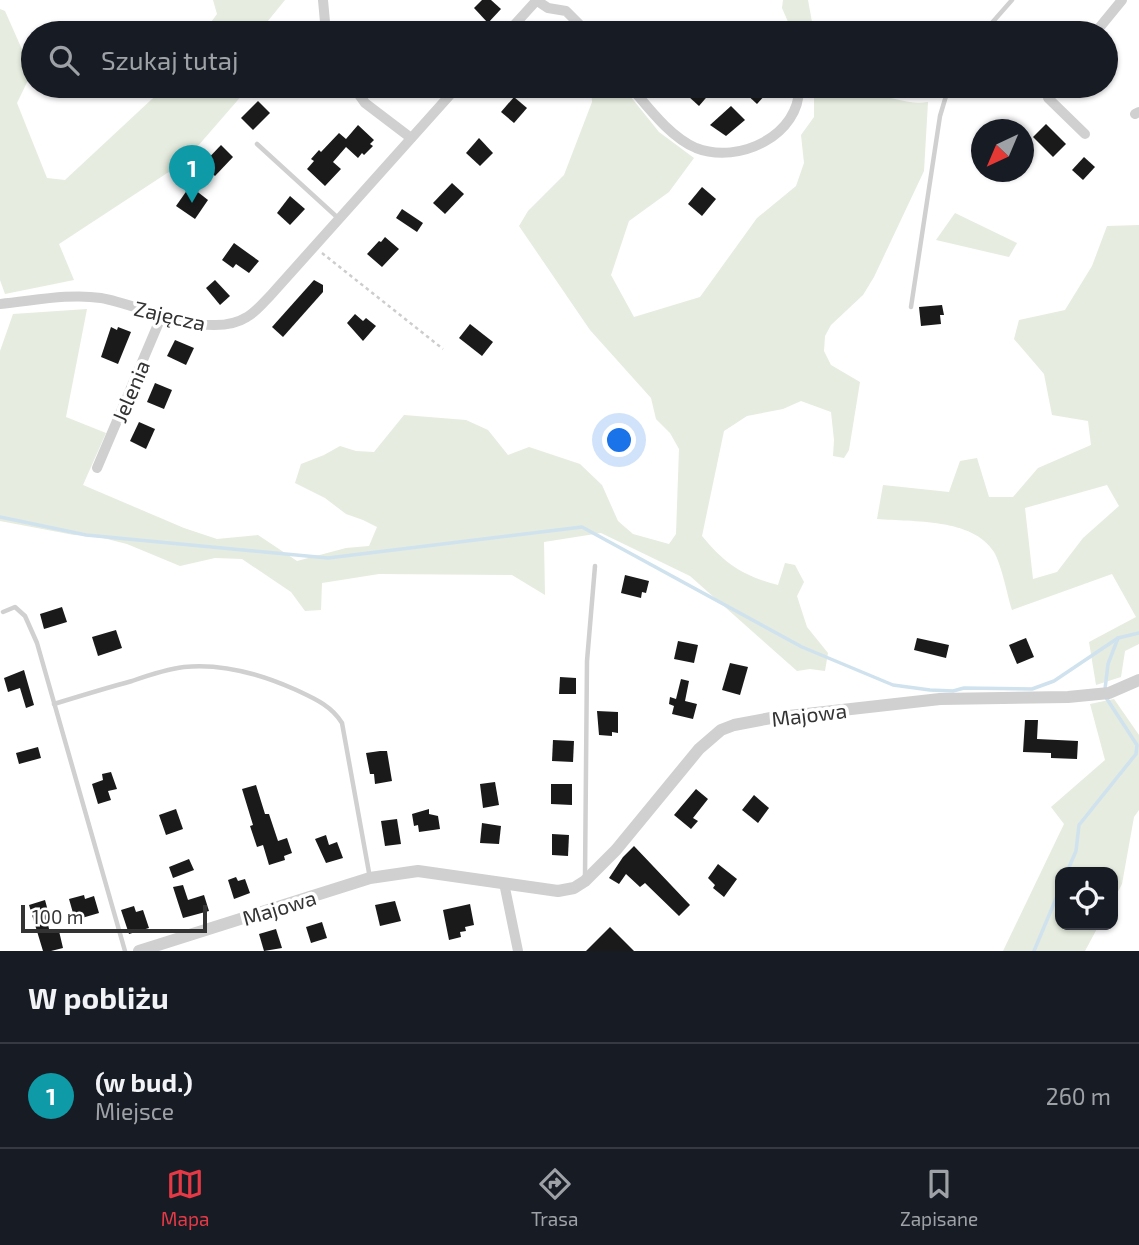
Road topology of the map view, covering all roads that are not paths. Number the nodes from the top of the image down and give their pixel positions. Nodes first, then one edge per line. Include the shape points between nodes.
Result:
1 (323, 0) edge
2 (536, 0) edge
3 (1012, 0) edge
4 (1122, 0) edge
5 (325, 21) edge
6 (517, 21) edge
7 (576, 21) edge
8 (993, 21) edge
9 (1105, 21) edge
10 (362, 98) edge
11 (447, 98) edge
12 (640, 98) edge
13 (799, 98) edge
14 (945, 98) edge
15 (1048, 98) edge
16 (1085, 134) dead end
17 (411, 138) junction
18 (257, 144) dead end
19 (338, 218) junction
20 (0, 304) edge
21 (911, 307) dead end
22 (162, 315) junction
23 (97, 468) dead end
24 (595, 566) dead end
25 (3, 611) dead end
26 (1139, 680) edge
27 (54, 704) junction
28 (370, 878) junction
29 (585, 881) junction
30 (505, 883) junction
31 (125, 951) edge
32 (139, 951) edge
33 (518, 951) edge

1 - 5 street
2 - 6 street
2 - 7 street via 566,11
3 - 8 lane
4 - 9 street
10 - 17 street
11 - 17 street, Zajęcza
12 - 13 street via 679,137 696,148 718,153 772,138
14 - 21 lane
15 - 16 street
17 - 19 street, Zajęcza
18 - 19 lane
19 - 22 street, Zajęcza via 245,319 213,325
20 - 22 street, Zajęcza via 101,298
22 - 23 street, Jelenia
24 - 29 lane via 587,661
25 - 27 lane via 15,607 25,616
26 - 29 street, Majowa via 1105,694 940,699 734,725 699,749
27 - 28 lane via 182,667 202,666 247,671 313,698 336,713 342,723
27 - 31 lane
28 - 30 street, Majowa via 418,871
28 - 32 street, Majowa
29 - 30 street, Majowa via 558,891
30 - 33 street

